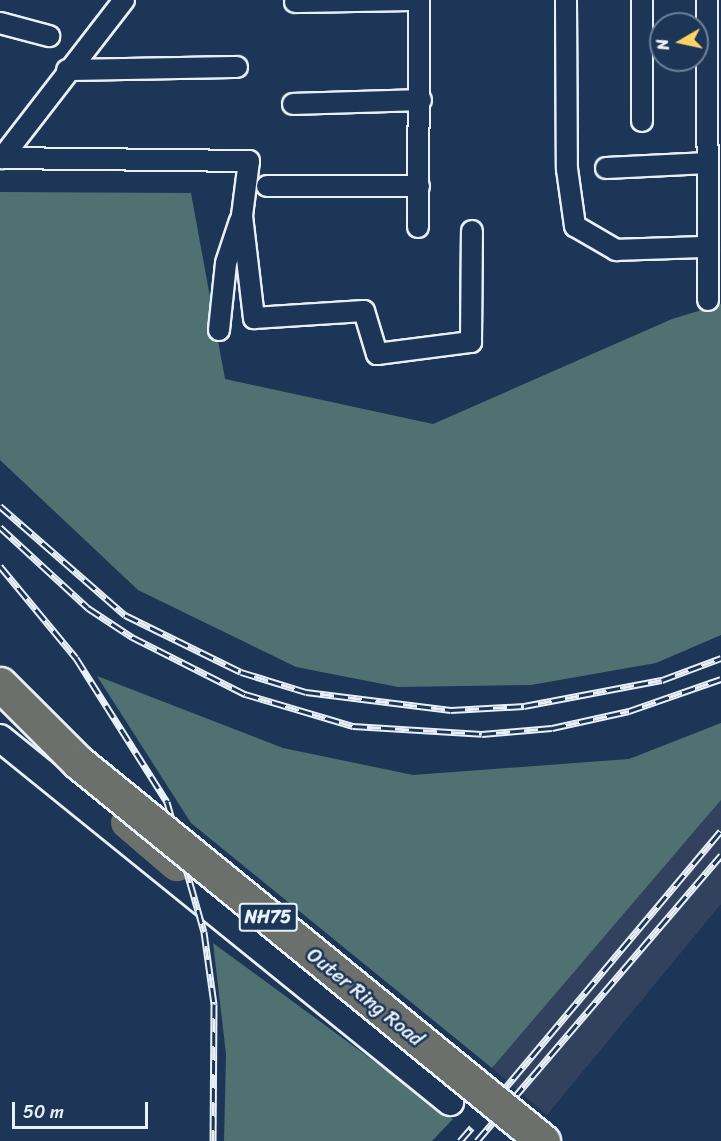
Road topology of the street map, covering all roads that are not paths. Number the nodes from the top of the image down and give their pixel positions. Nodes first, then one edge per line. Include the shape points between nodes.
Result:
1 (124, 0) edge
2 (417, 0) edge
3 (566, 0) edge
4 (642, 0) edge
5 (707, 0) edge
6 (295, 2) dead end
7 (0, 23) edge
8 (49, 36) dead end
9 (237, 67) dead end
10 (67, 70) junction
11 (715, 70) edge
12 (421, 100) junction
13 (293, 104) dead end
14 (642, 121) dead end
15 (5, 146) edge
16 (708, 163) junction
17 (606, 168) dead end
18 (267, 186) dead end
19 (419, 186) junction
20 (242, 216) junction
21 (418, 227) dead end
22 (472, 231) dead end
23 (708, 246) junction
24 (708, 300) dead end
25 (219, 330) dead end
26 (0, 684) edge
27 (0, 705) edge
28 (0, 738) edge
29 (450, 1102) dead end
30 (517, 1141) edge
31 (543, 1141) edge

1 - 10 street
2 - 6 street
2 - 12 street
3 - 23 street via 567,169 575,226 616,250
4 - 14 street
5 - 11 street
7 - 8 street
9 - 10 street
10 - 15 street
11 - 16 street
12 - 13 street
12 - 19 street
15 - 20 street via 2,158 249,161
16 - 17 street
16 - 23 street
18 - 19 street
19 - 21 street
20 - 22 street via 254,318 364,311 377,354 471,342
20 - 25 street via 226,263
23 - 24 street
26 - 31 highway, Outer Ring Road / NH75, bridge via 78,762
27 - 30 highway, Outer Ring Road / NH75 via 66,771
28 - 29 street

